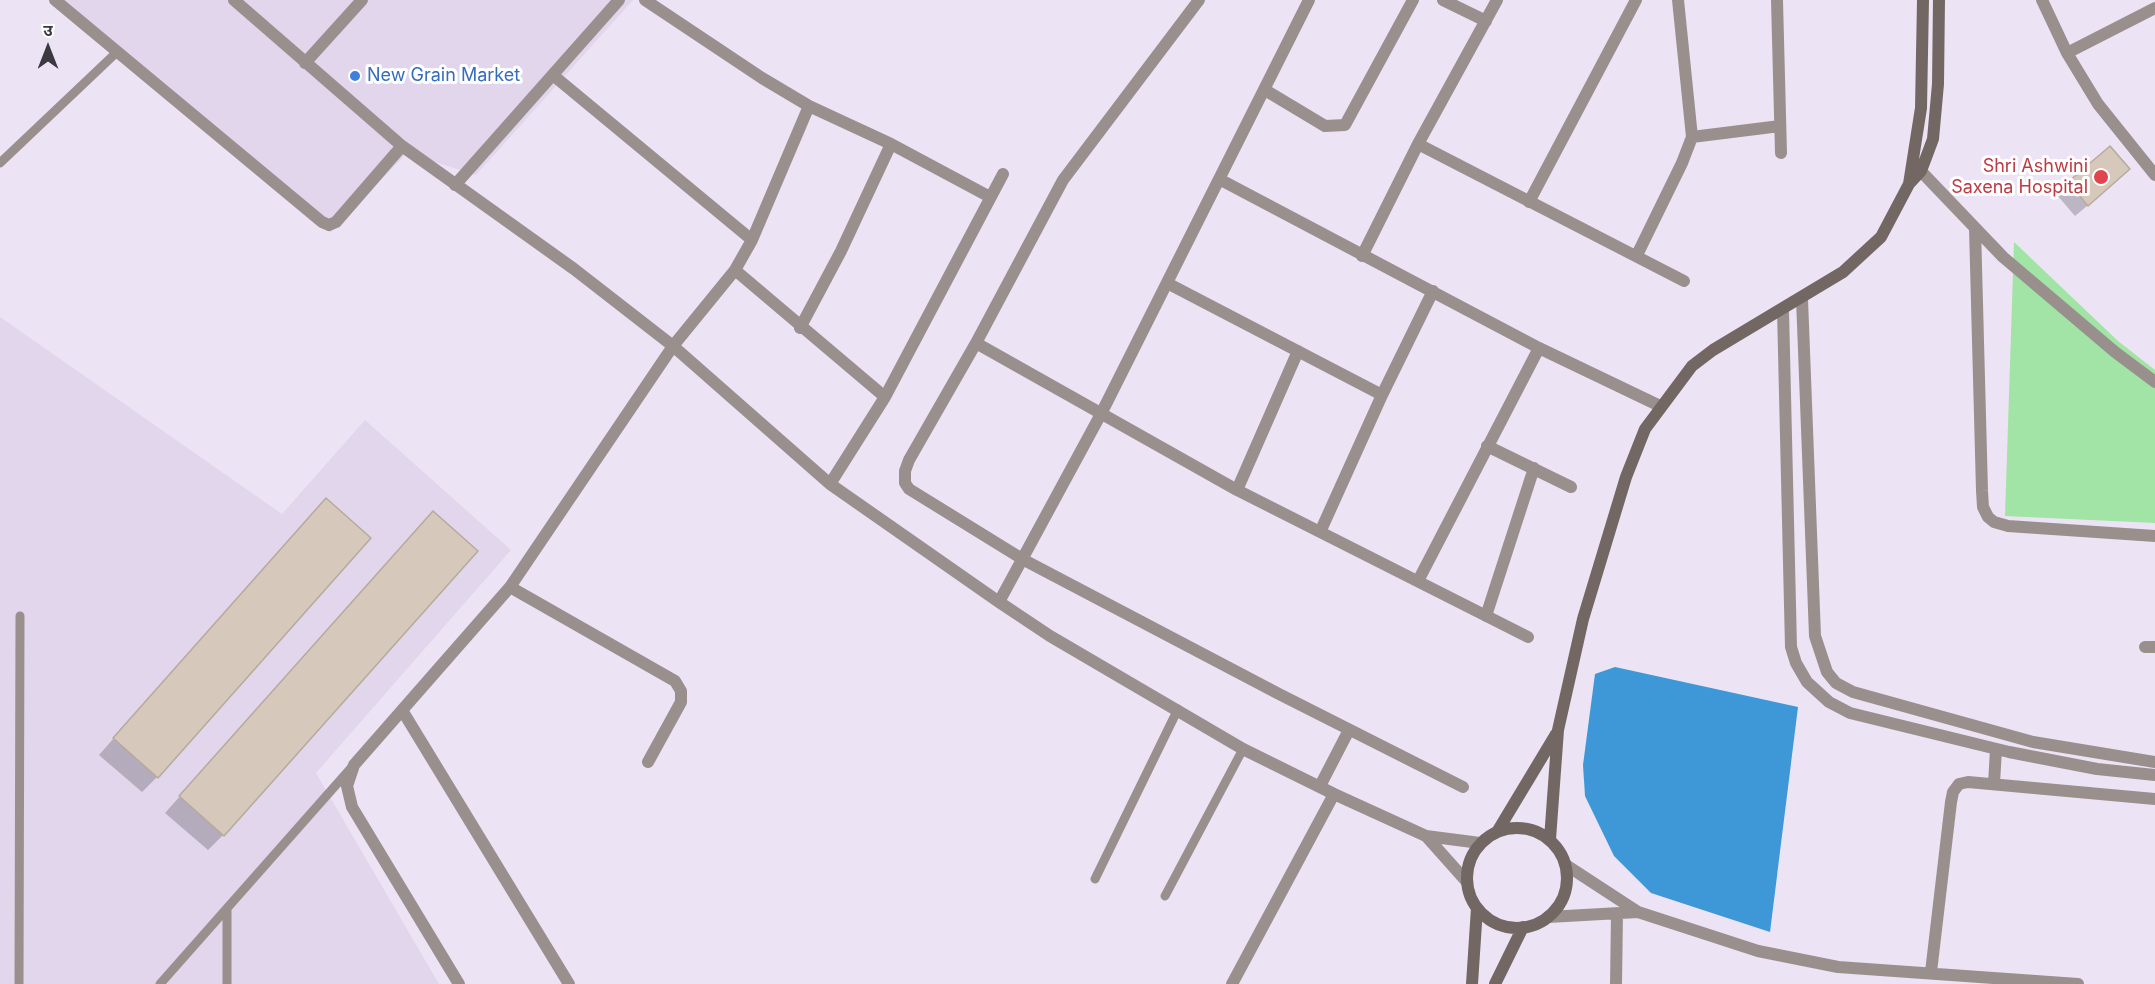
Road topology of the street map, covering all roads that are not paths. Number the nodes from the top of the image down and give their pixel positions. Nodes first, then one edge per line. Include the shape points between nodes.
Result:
1 (55, 0) edge
2 (234, 0) edge
3 (362, 0) edge
4 (619, 0) edge
5 (645, 0) edge
6 (1199, 0) edge
7 (1309, 0) edge
8 (1413, 0) edge
9 (1443, 0) edge
10 (1497, 0) edge
11 (1636, 0) edge
12 (1678, 0) edge
13 (1777, 0) edge
14 (1923, 0) edge
15 (1939, 0) edge
16 (2042, 0) edge
17 (2155, 8) edge
18 (1486, 21) junction
19 (117, 52) junction
20 (2067, 53) junction
21 (305, 63) junction
22 (554, 76) junction
23 (1264, 90) junction
24 (809, 106) junction
25 (1780, 126) junction
26 (1692, 137) junction
27 (891, 144) junction
28 (1418, 144) junction
29 (402, 146) junction
30 (1781, 153) dead end
31 (0, 163) edge
32 (1916, 167) junction
33 (1003, 174) dead end
34 (2155, 176) edge
35 (1219, 179) junction
36 (455, 185) junction
37 (990, 197) junction
38 (1529, 202) junction
39 (1975, 228) junction
40 (752, 240) junction
41 (1637, 255) junction
42 (1362, 256) junction
43 (735, 270) junction
44 (1684, 281) dead end
45 (1167, 283) junction
46 (1433, 291) junction
47 (1802, 298) junction
48 (1783, 310) junction
49 (800, 328) junction
50 (976, 343) junction
51 (673, 346) junction
52 (1539, 348) junction
53 (1298, 351) junction
54 (2155, 382) edge
55 (1382, 395) junction
56 (885, 397) junction
57 (1660, 406) junction
58 (1102, 412) junction
59 (1487, 446) junction
60 (1534, 468) junction
61 (830, 484) junction
62 (1571, 487) dead end
63 (1237, 490) junction
64 (1810, 516) junction
65 (1788, 518) junction
66 (1321, 530) junction
67 (2155, 537) edge
68 (1024, 560) junction
69 (1418, 581) junction
70 (510, 587) junction
71 (999, 602) junction
72 (20, 616) dead end
73 (1486, 616) junction
74 (1528, 638) dead end
75 (1178, 709) junction
76 (402, 710) junction
77 (1349, 730) junction
78 (1558, 730) junction
79 (1243, 749) junction
80 (1996, 749) junction
81 (648, 762) dead end
82 (2155, 762) edge
83 (354, 765) junction
84 (2155, 775) edge
85 (1994, 784) junction
86 (1320, 786) junction
87 (1463, 787) dead end
88 (1334, 794) junction
89 (2155, 799) edge
90 (1497, 832) junction
91 (1426, 836) junction
92 (1550, 839) junction
93 (1480, 843) junction
94 (1566, 865) junction
95 (1095, 879) dead end
96 (1467, 882) junction
97 (1165, 896) dead end
98 (1477, 908) junction
99 (227, 910) junction
100 (1638, 912) junction
101 (1617, 913) junction
102 (1548, 917) junction
103 (1523, 927) junction
104 (1931, 972) junction
105 (19, 984) edge
106 (160, 984) edge
107 (227, 984) edge
108 (459, 984) edge
109 (569, 984) edge
110 (1232, 984) edge
111 (1472, 984) edge
112 (1495, 984) edge
113 (1616, 984) edge
114 (2078, 984) edge

1 - 19 street
2 - 21 street
3 - 21 street
4 - 22 street
5 - 24 street
6 - 50 street via 1063,180
7 - 23 street
8 - 23 street via 1345,125 1325,126
9 - 18 street
10 - 18 street
11 - 38 street
12 - 26 street
13 - 25 street
14 - 32 main road
15 - 32 main road via 1936,119 1933,139
16 - 20 street
17 - 20 street
18 - 28 street
19 - 29 street via 328,225 336,222
19 - 31 lane
20 - 34 street via 2098,104
21 - 29 street
22 - 36 street
22 - 40 street
23 - 35 street
24 - 27 street
24 - 40 street
25 - 26 street
25 - 30 street
26 - 41 street
27 - 37 street
27 - 49 street
28 - 38 street
28 - 42 street
29 - 36 street
32 - 39 street
32 - 47 main road via 1896,210 1874,244 1843,272
33 - 37 street
35 - 42 street
35 - 45 street
36 - 51 street via 574,269
37 - 56 street
38 - 41 street
39 - 54 street via 2056,303
39 - 67 street via 1982,490 1988,517 2008,526
40 - 43 street
41 - 44 street
42 - 46 street
43 - 49 street
43 - 51 street
45 - 53 street
45 - 58 street
46 - 52 street
46 - 55 street
47 - 48 main road
47 - 64 street
48 - 57 main road via 1699,361
48 - 65 street
49 - 56 street
50 - 58 street
50 - 68 street via 909,460 905,483
51 - 61 street
51 - 70 street
52 - 57 street
52 - 59 street
53 - 55 street
53 - 63 street
55 - 66 street
56 - 61 street
57 - 78 main road via 1645,429 1626,477 1591,588
58 - 63 street
58 - 68 street
59 - 60 street
59 - 69 street
60 - 62 street
60 - 73 street
61 - 71 street
63 - 66 street
64 - 65 street
64 - 82 street via 1815,636 1827,672 1836,682 1853,692 2034,742
65 - 80 street via 1791,647 1807,682 1829,702 1850,713
66 - 69 street
68 - 71 street
68 - 77 street
69 - 73 street
70 - 76 street
70 - 81 street via 675,681 681,691 681,702
71 - 75 street via 1050,636
72 - 105 lane
73 - 74 street
75 - 79 street
75 - 95 lane
76 - 83 street
76 - 109 street
77 - 86 street
77 - 87 street
78 - 90 main road
78 - 92 main road
79 - 86 street
79 - 97 lane
80 - 84 street via 2097,769
80 - 85 street
83 - 99 lane
83 - 108 street via 347,786 352,807
85 - 89 street
85 - 104 street via 1968,782 1959,784 1953,792
86 - 88 street
88 - 91 street
88 - 110 street
90 - 92 main road via 1524,828
90 - 93 main road
91 - 93 street
91 - 96 street
92 - 94 main road
93 - 96 main road via 1472,855
94 - 100 street
94 - 102 main road via 1565,893
96 - 98 main road
98 - 103 main road via 1490,920
98 - 111 main road
99 - 106 lane
99 - 107 lane
100 - 101 street
100 - 104 street via 1758,951 1814,963 1863,970
101 - 102 street
101 - 113 street
102 - 103 main road
103 - 112 main road
104 - 114 street

